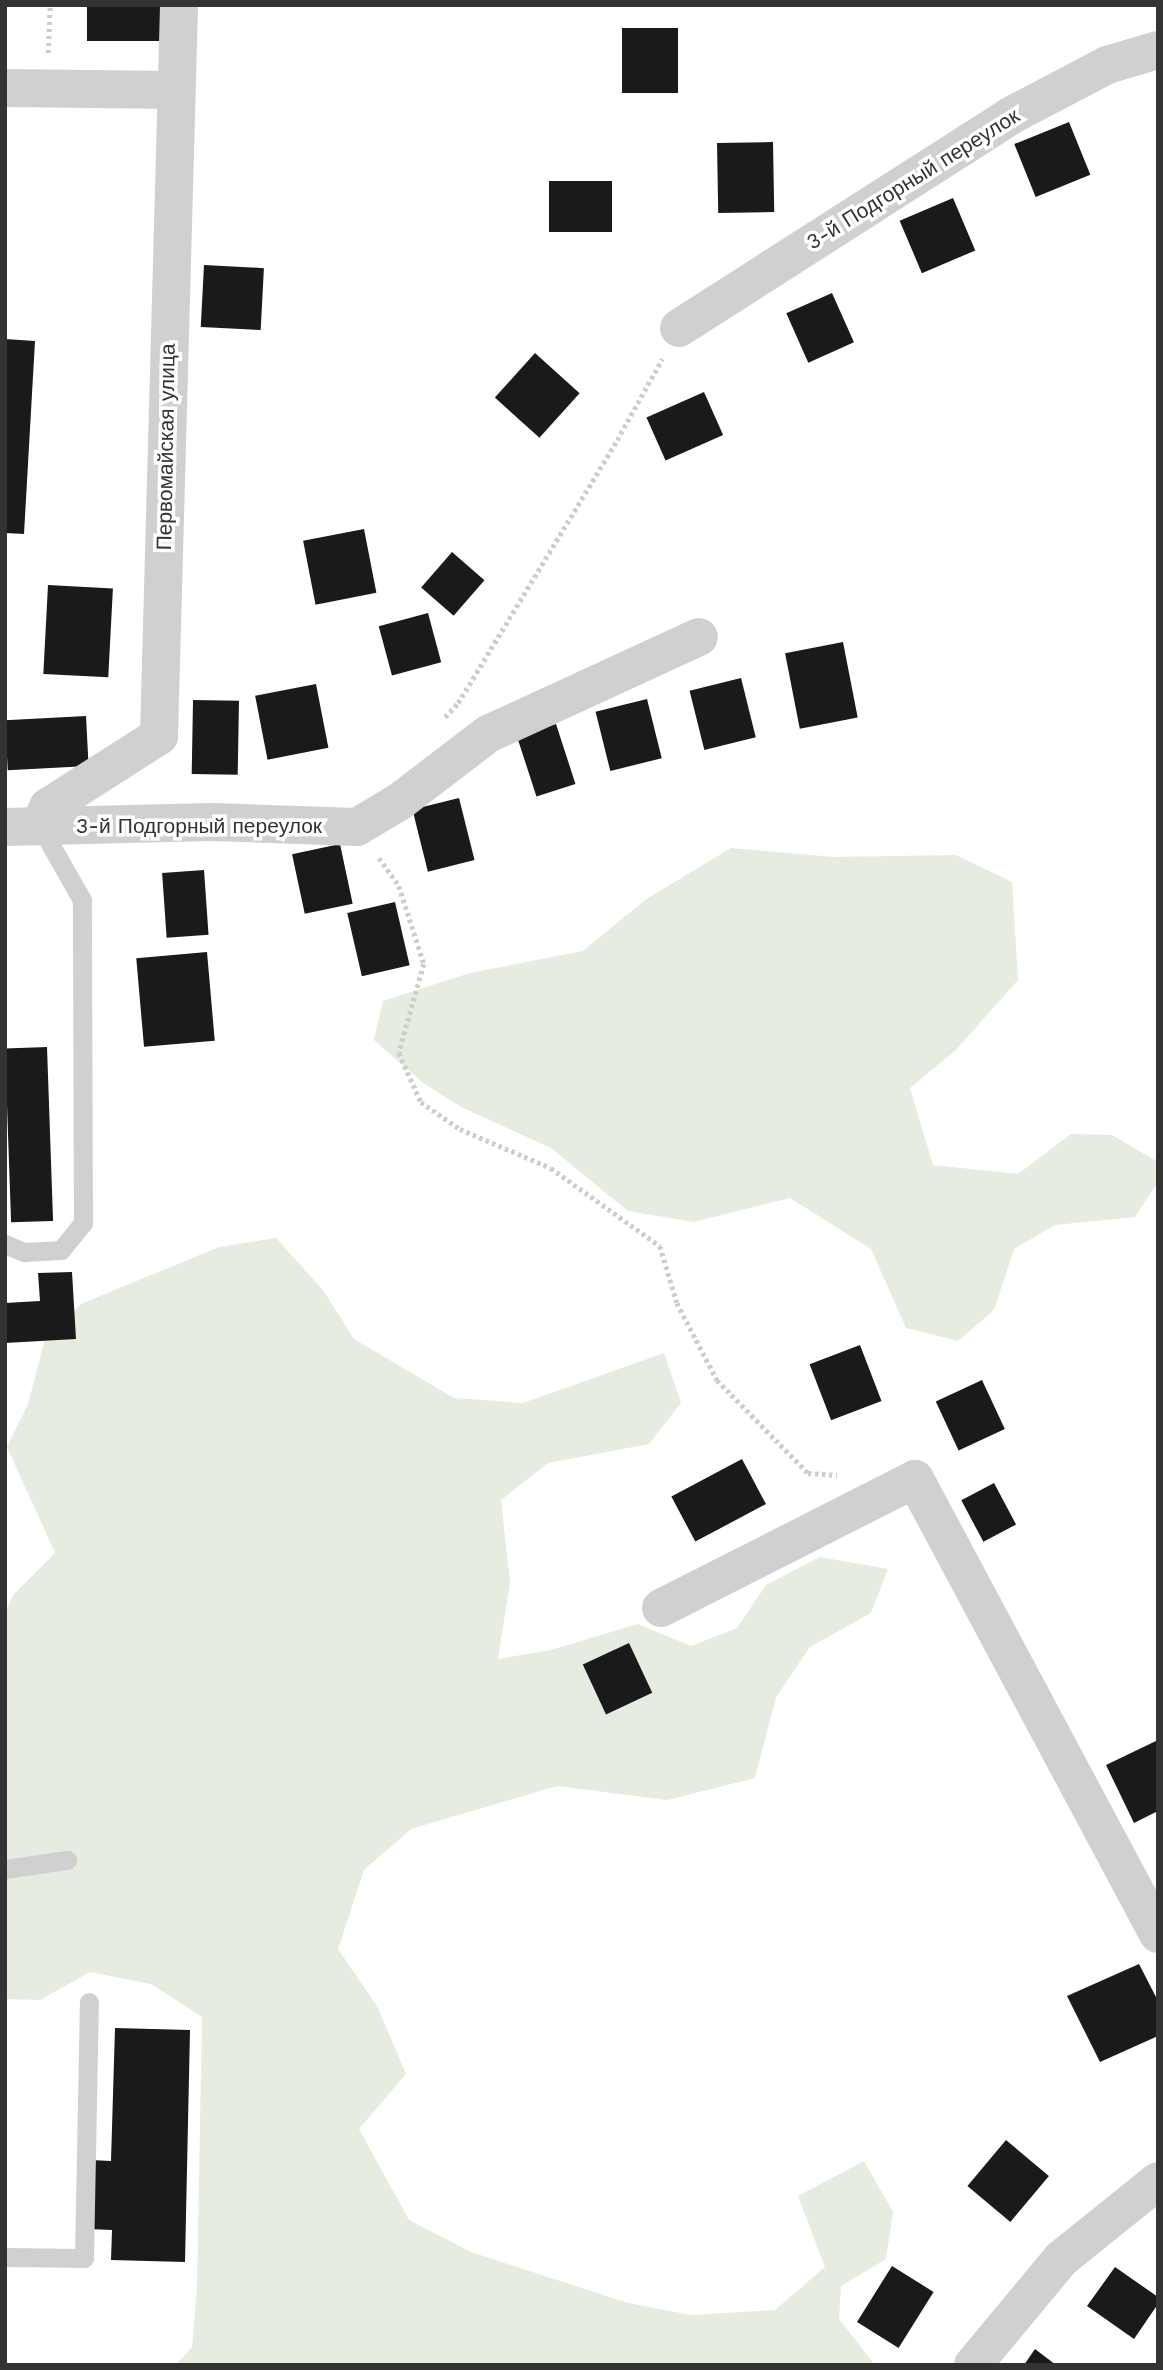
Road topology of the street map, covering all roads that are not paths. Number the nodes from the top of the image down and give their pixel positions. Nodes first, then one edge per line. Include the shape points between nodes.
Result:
1 (178, 5) edge
2 (1158, 50) edge
3 (5, 88) edge
4 (175, 90) junction
5 (679, 328) road end
6 (699, 637) dead end
7 (23, 827) edge
8 (5, 1244) edge
9 (661, 1608) dead end
10 (67, 1860) dead end
11 (5, 1869) edge
12 (1158, 1934) edge
13 (89, 2002) dead end
14 (1158, 2181) edge
15 (5, 2257) edge
16 (973, 2365) edge

1 - 4 street, Первомайская улица
2 - 5 street, 3-й Подгорный переулок via 1107,65 1010,116
3 - 4 street
4 - 7 street, Первомайская улица via 159,736
6 - 7 street, 3-й Подгорный переулок via 488,734 399,802 357,827 213,822
7 - 8 lane via 82,900 83,1223 61,1250 24,1252
9 - 12 street via 915,1479
10 - 11 lane
13 - 15 lane via 84,2258
14 - 16 street via 1061,2259

